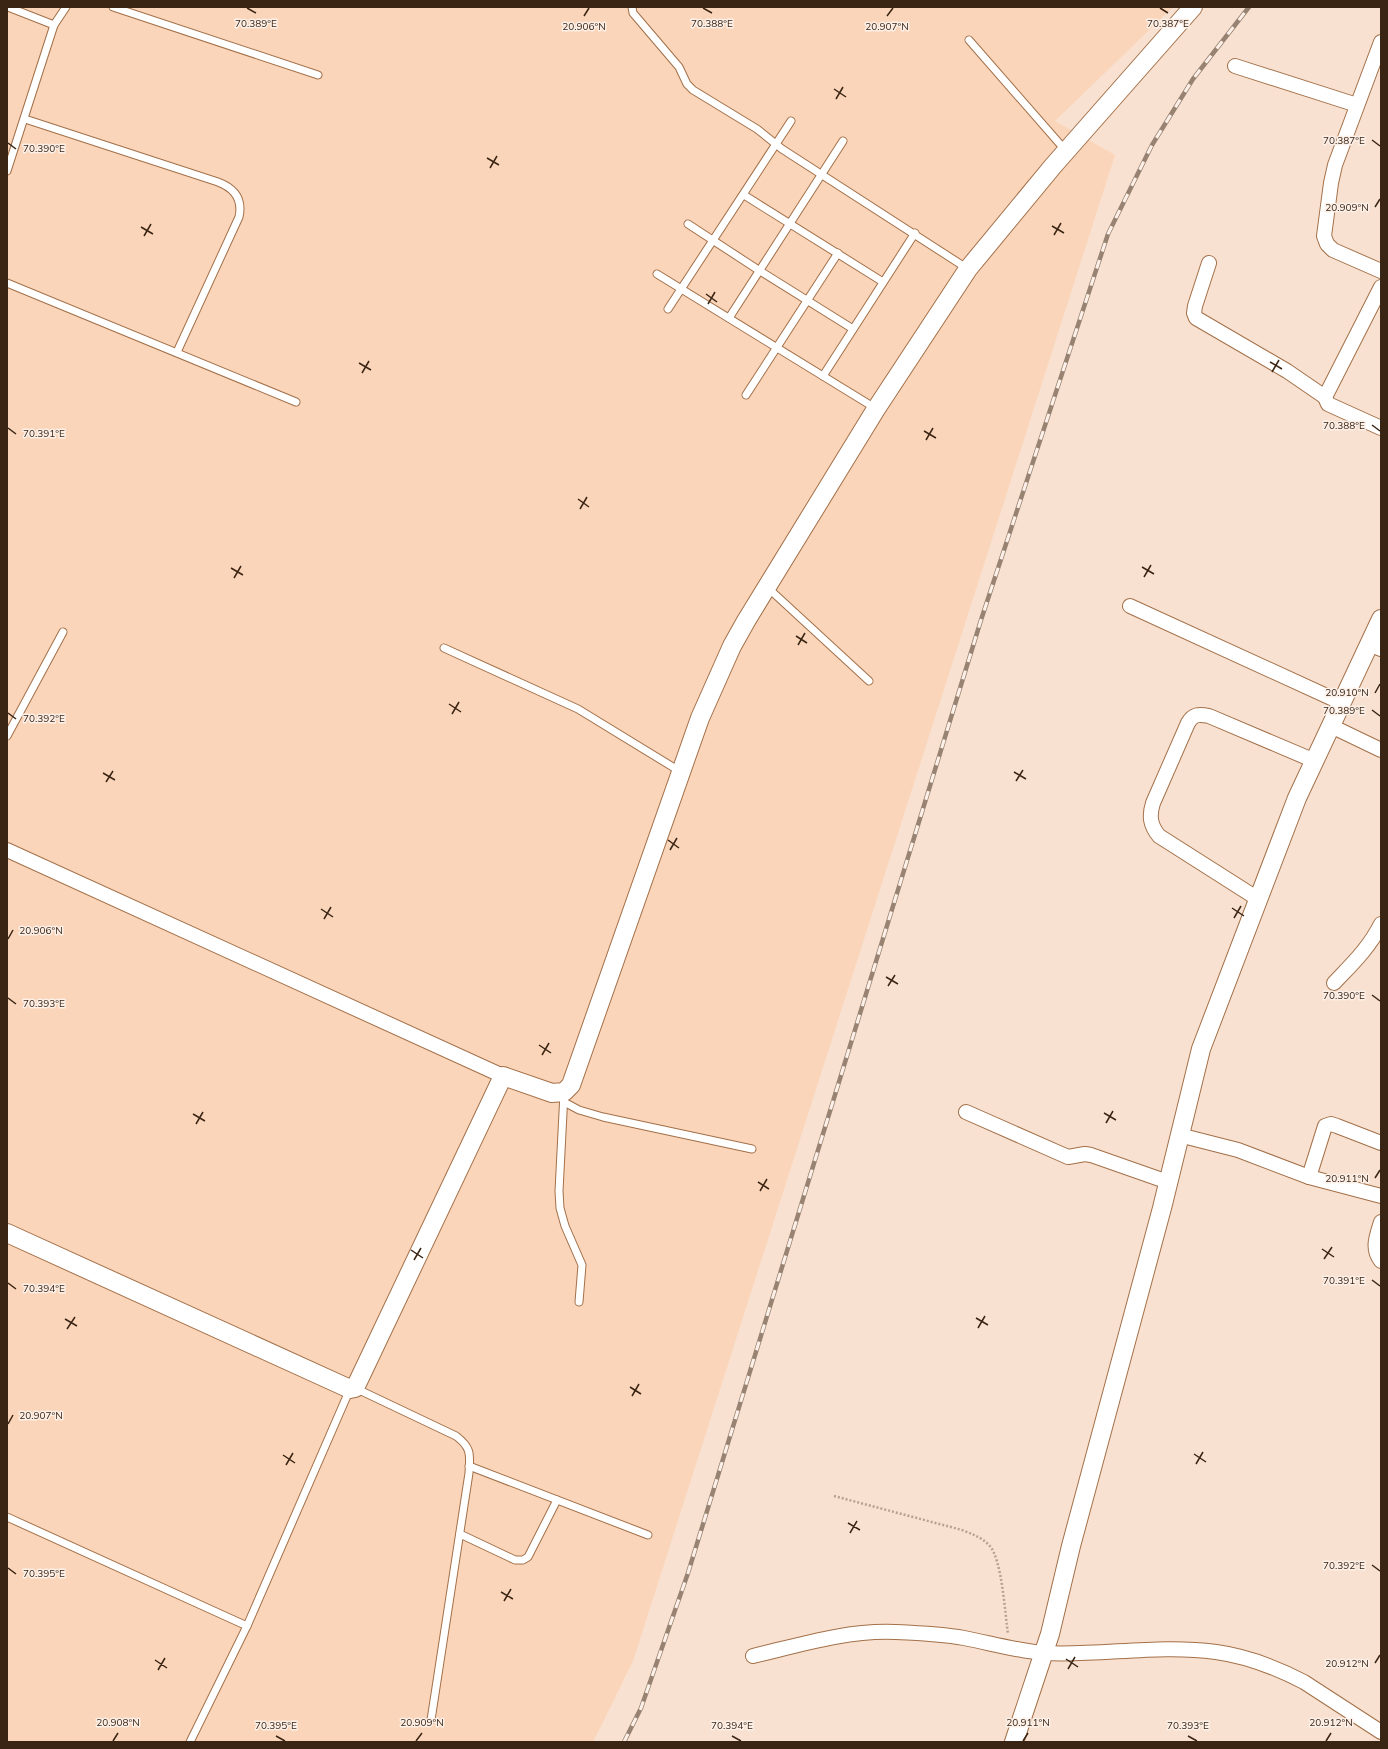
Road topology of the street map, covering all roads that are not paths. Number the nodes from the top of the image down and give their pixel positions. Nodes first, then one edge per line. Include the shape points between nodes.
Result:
1 (8, 7) edge
2 (66, 7) edge
3 (113, 7) edge
4 (632, 7) edge
5 (1193, 7) edge
6 (54, 25) junction
7 (969, 40) dead end
8 (1381, 42) edge
9 (1235, 66) dead end
10 (318, 75) dead end
11 (1357, 105) junction
12 (25, 119) junction
13 (791, 121) dead end
14 (843, 141) dead end
15 (776, 144) junction
16 (1066, 151) junction
17 (7, 171) edge
18 (822, 175) junction
19 (744, 195) junction
20 (791, 223) junction
21 (688, 224) dead end
22 (914, 233) junction
23 (714, 241) junction
24 (838, 253) junction
25 (1209, 263) dead end
26 (968, 269) junction
27 (760, 271) junction
28 (1381, 271) edge
29 (657, 274) dead end
30 (883, 282) junction
31 (7, 283) edge
32 (1381, 287) edge
33 (681, 289) junction
34 (808, 300) junction
35 (668, 309) dead end
36 (729, 318) junction
37 (853, 329) junction
38 (777, 348) junction
39 (176, 352) junction
40 (823, 376) junction
41 (746, 395) dead end
42 (1326, 397) junction
43 (296, 402) dead end
44 (876, 409) junction
45 (1381, 428) edge
46 (766, 587) junction
47 (1130, 606) dead end
48 (1381, 619) edge
49 (63, 632) dead end
50 (1375, 646) edge
51 (444, 648) dead end
52 (869, 681) dead end
53 (1342, 703) junction
54 (1331, 726) junction
55 (7, 736) edge
56 (1381, 750) edge
57 (1314, 761) junction
58 (682, 772) junction
59 (7, 850) edge
60 (1258, 899) junction
61 (1381, 924) edge
62 (1377, 941) edge
63 (1334, 983) dead end
64 (503, 1076) junction
65 (564, 1097) junction
66 (966, 1112) dead end
67 (1179, 1135) junction
68 (1381, 1143) edge
69 (752, 1149) dead end
70 (1309, 1177) junction
71 (1168, 1182) junction
72 (1381, 1196) edge
73 (1381, 1222) edge
74 (7, 1234) edge
75 (1381, 1261) edge
76 (579, 1302) dead end
77 (353, 1388) junction
78 (469, 1466) junction
79 (557, 1500) junction
80 (7, 1517) edge
81 (460, 1534) junction
82 (648, 1535) dead end
83 (247, 1626) junction
84 (1044, 1652) junction
85 (753, 1656) dead end
86 (431, 1720) dead end
87 (1381, 1732) edge
88 (190, 1742) edge
89 (1014, 1742) edge

1 - 6 lane
2 - 6 lane
3 - 10 lane
4 - 15 lane via 633,13 679,67 687,84 693,90 757,129
5 - 16 street
6 - 12 lane
7 - 16 lane
8 - 11 street
9 - 11 street
11 - 28 street via 1335,165 1324,236 1333,250
12 - 17 lane
12 - 39 lane via 227,185 236,194 241,209 239,217
13 - 15 lane
14 - 18 lane
15 - 18 lane
15 - 19 lane
16 - 26 street
18 - 20 lane
18 - 22 lane
19 - 20 lane
19 - 23 lane
20 - 24 lane
20 - 27 lane
21 - 23 lane
22 - 26 lane
22 - 30 lane
23 - 27 lane
23 - 33 lane
24 - 30 lane
24 - 34 lane
25 - 42 street via 1195,306 1196,318 1287,370
26 - 44 street
27 - 34 lane
27 - 36 lane
29 - 33 lane
30 - 37 lane
31 - 39 lane
32 - 42 street
33 - 35 lane
33 - 36 lane
34 - 37 lane
34 - 38 lane
36 - 38 lane
37 - 40 lane
38 - 40 lane
38 - 41 lane
39 - 43 lane
40 - 44 lane
42 - 45 street via 1328,404
44 - 46 street
46 - 52 lane
46 - 58 street via 729,652 700,718
47 - 53 street
48 - 50 street
49 - 55 lane
50 - 53 street
51 - 58 lane via 578,708
53 - 54 street
54 - 56 street
54 - 57 street
57 - 60 street
57 - 60 street via 1209,716 1196,715 1188,723 1153,803 1151,823 1159,836
58 - 65 street via 572,1085
59 - 64 street
60 - 67 street via 1201,1049
61 - 62 street
62 - 63 street
64 - 65 street
64 - 77 street
65 - 69 lane via 579,1110 603,1117
65 - 76 lane via 560,1208 564,1226 582,1265
66 - 71 street via 1068,1156 1091,1155
67 - 70 street via 1244,1152
67 - 71 street
68 - 70 street via 1337,1126 1325,1126
70 - 72 street
71 - 84 street
73 - 75 street via 1375,1250
74 - 77 street
77 - 78 lane via 456,1436 466,1444 470,1455
77 - 83 lane
78 - 79 lane
78 - 81 lane
79 - 81 lane via 528,1557 523,1560 515,1560
79 - 82 lane
80 - 83 lane
81 - 86 lane
83 - 88 lane
84 - 85 street via 962,1638 894,1632 849,1634
84 - 87 street via 1170,1649 1235,1655 1304,1682
84 - 89 street

